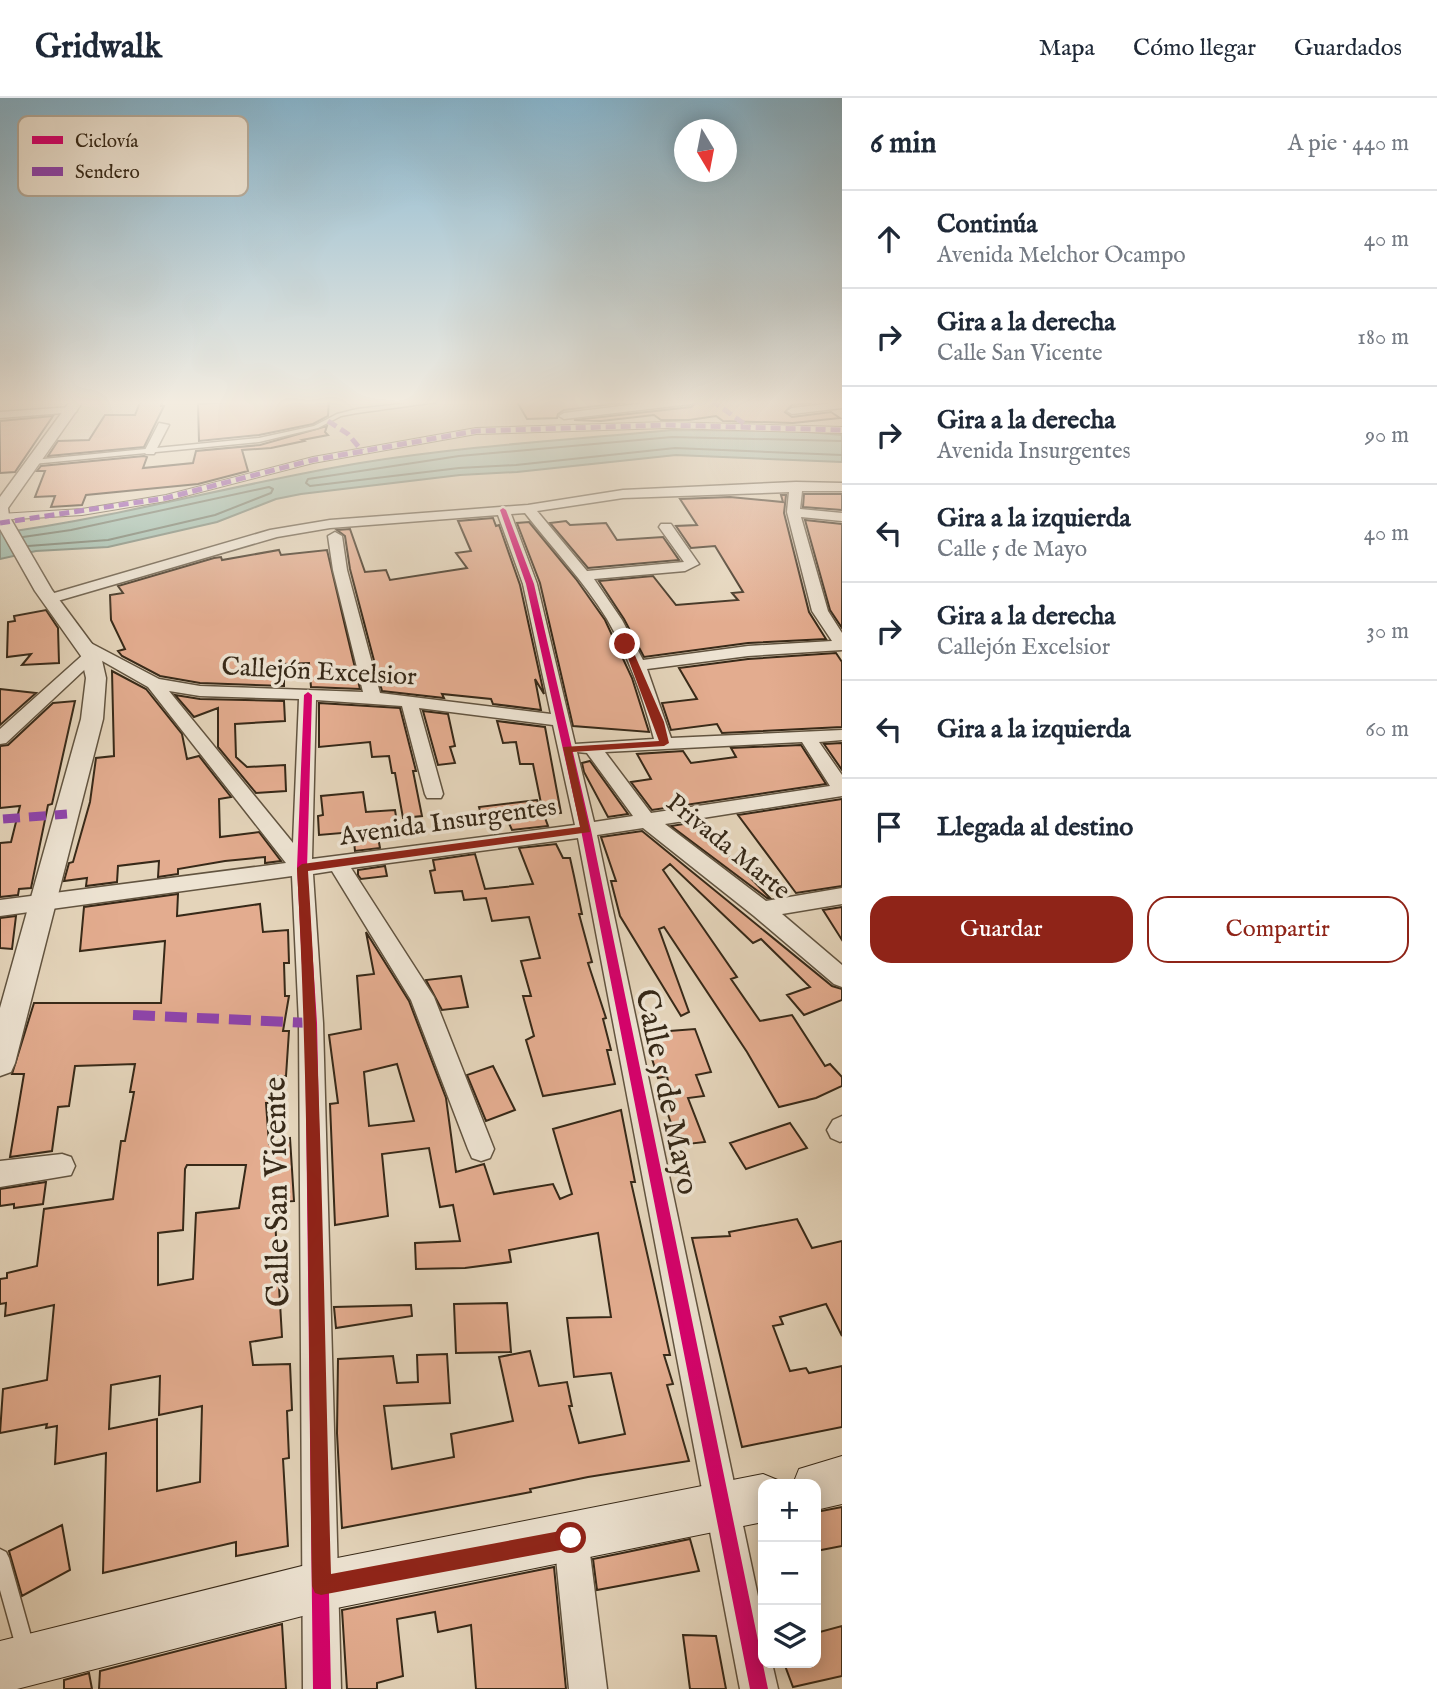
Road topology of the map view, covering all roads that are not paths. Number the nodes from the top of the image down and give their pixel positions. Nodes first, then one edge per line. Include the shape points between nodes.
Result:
1 (25, 474) edge
2 (258, 474) edge
3 (796, 486) junction
4 (842, 487) edge
5 (730, 491) junction
6 (1, 509) edge
7 (528, 509) junction
8 (503, 510) junction
9 (792, 510) junction
10 (842, 517) edge
11 (666, 527) dead end
12 (335, 536) dead end
13 (582, 576) junction
14 (46, 595) junction
15 (820, 611) junction
16 (842, 612) edge
17 (842, 645) edge
18 (87, 650) junction
19 (636, 666) junction
20 (154, 683) junction
21 (307, 695) junction
22 (373, 697) junction
23 (409, 702) junction
24 (562, 720) junction
25 (842, 734) edge
26 (807, 737) junction
27 (0, 739) edge
28 (664, 743) junction
29 (579, 748) junction
30 (435, 794) dead end
31 (645, 819) junction
32 (586, 830) junction
33 (338, 863) junction
34 (302, 868) junction
35 (842, 896) edge
36 (41, 902) junction
37 (0, 908) edge
38 (762, 910) junction
39 (842, 978) edge
40 (0, 1063) edge
41 (481, 1149) dead end
42 (62, 1166) dead end
43 (0, 1174) edge
44 (842, 1480) edge
45 (821, 1485) edge
46 (744, 1503) edge
47 (571, 1538) junction
48 (0, 1558) edge
49 (321, 1586) junction
50 (20, 1668) edge
51 (322, 1689) edge
52 (588, 1689) edge
53 (759, 1689) edge

1 - 6 street
2 - 6 street via 166,498 82,512
3 - 4 street
3 - 5 street
3 - 9 street
5 - 7 street via 623,494
5 - 9 street via 765,495
6 - 14 street
7 - 8 street
7 - 13 street
8 - 14 street via 275,533
8 - 24 street, Calle 5 de Mayo via 530,583
9 - 10 street
9 - 15 street
11 - 13 street via 692,564
12 - 22 street
13 - 19 street via 606,606
14 - 18 street
15 - 16 street
15 - 17 street
17 - 19 street via 748,651
18 - 20 street, Callejón Excelsior
18 - 27 street
18 - 36 street via 96,678 92,719
19 - 28 street
20 - 21 street, Callejón Excelsior via 200,691
20 - 34 street
21 - 22 street, Callejón Excelsior
21 - 34 street, Calle San Vicente
22 - 23 street, Callejón Excelsior
23 - 24 street, Callejón Excelsior
23 - 30 street
24 - 29 street, Calle 5 de Mayo
25 - 26 street
26 - 28 street
26 - 31 street, Avenida Insurgentes via 841,788 837,791
28 - 29 street
29 - 31 street, Privada Marte
29 - 32 street, Calle 5 de Mayo
31 - 32 street, Avenida Insurgentes
31 - 38 street, Privada Marte
32 - 33 street, Avenida Insurgentes
32 - 46 street, Calle 5 de Mayo
33 - 34 street, Avenida Insurgentes
33 - 41 street via 422,997
34 - 36 street, Avenida Insurgentes
34 - 49 street, Calle San Vicente via 312,1023
35 - 38 street
36 - 37 street, Avenida Insurgentes
36 - 40 street
38 - 39 street, Privada Marte
42 - 43 street
44 - 45 main road
46 - 47 main road
46 - 53 street, Calle 5 de Mayo
47 - 49 main road
47 - 52 street
48 - 50 lane
49 - 50 main road
49 - 51 street, Calle San Vicente

